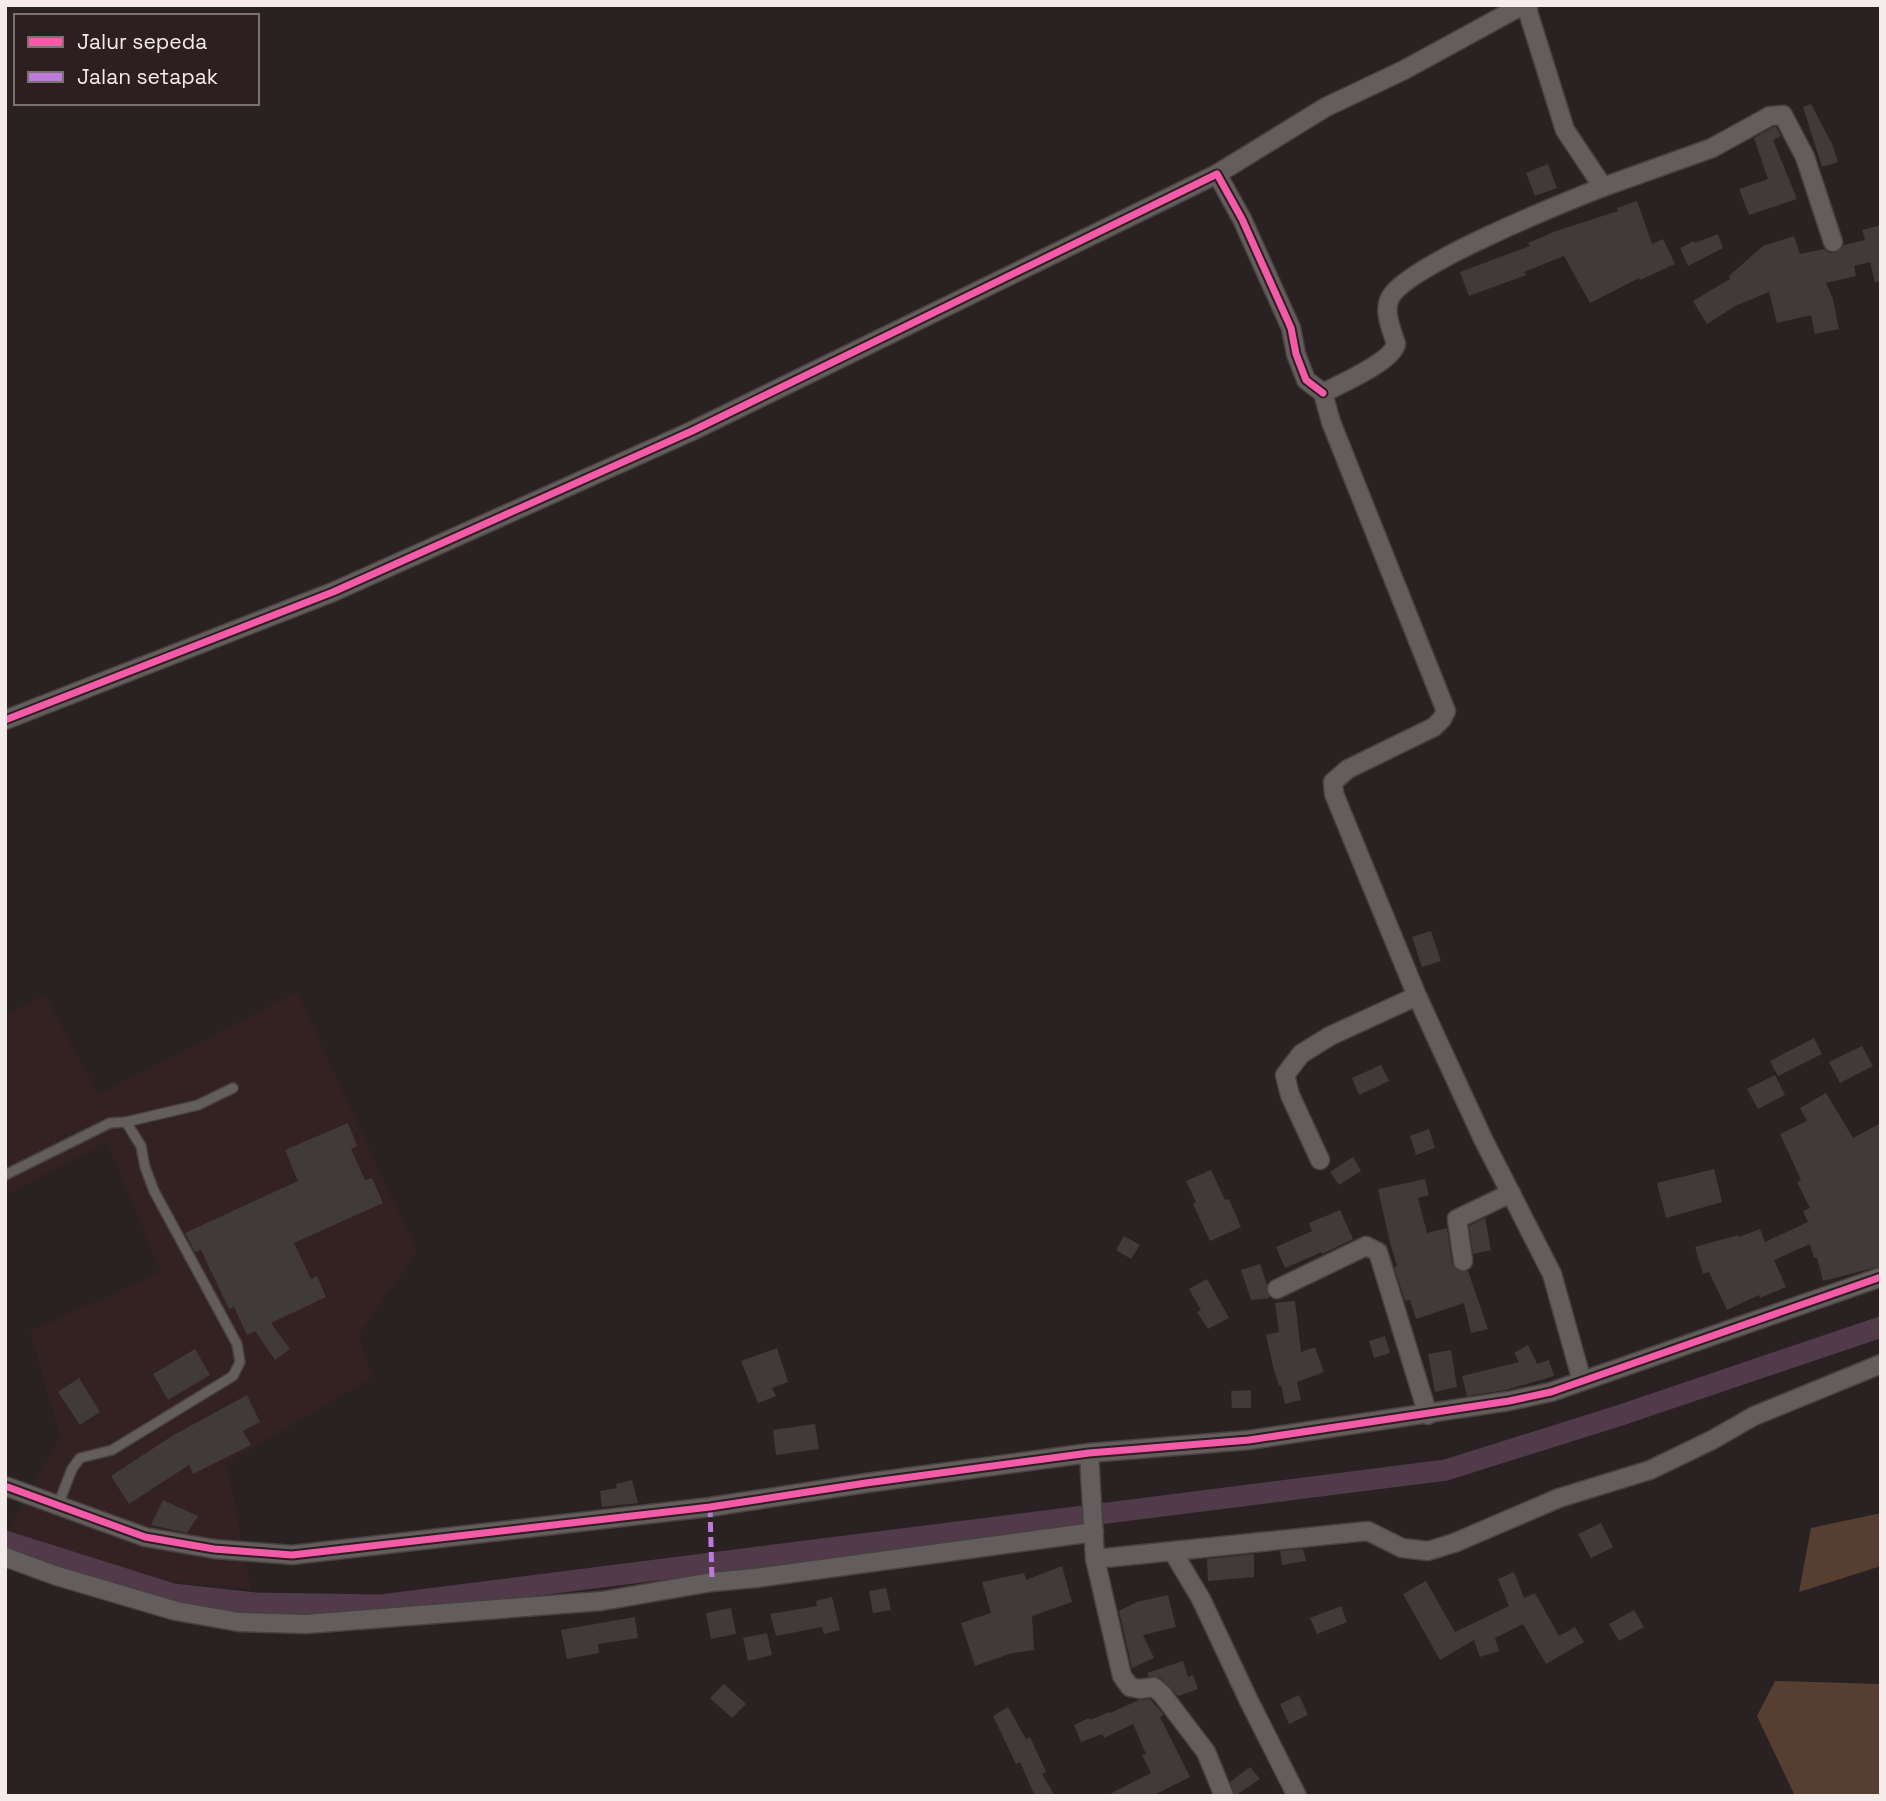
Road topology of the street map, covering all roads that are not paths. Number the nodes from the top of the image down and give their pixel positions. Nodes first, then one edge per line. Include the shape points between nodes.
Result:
1 (1523, 5) edge
2 (1528, 5) edge
3 (1217, 174) junction
4 (1603, 187) junction
5 (1833, 242) dead end
6 (1323, 393) junction
7 (5, 720) edge
8 (1417, 996) junction
9 (233, 1088) dead end
10 (125, 1122) junction
11 (1320, 1160) dead end
12 (5, 1175) edge
13 (1511, 1193) junction
14 (1463, 1261) dead end
15 (1881, 1277) edge
16 (1277, 1289) dead end
17 (1881, 1364) edge
18 (1582, 1381) junction
19 (1428, 1415) junction
20 (1089, 1453) junction
21 (5, 1486) edge
22 (58, 1504) junction
23 (1094, 1526) junction
24 (1173, 1552) junction
25 (5, 1557) edge
26 (1095, 1559) junction
27 (1224, 1796) edge
28 (1297, 1796) edge

1 - 3 street via 1404,71 1326,107
2 - 4 street via 1565,130
3 - 6 street via 1291,328 1306,380
3 - 7 street via 692,431 333,592
4 - 5 street via 1712,148 1770,116 1783,115 1805,157
4 - 6 street via 1461,250 1396,289 1388,305 1395,351
6 - 8 street via 1446,711 1434,727 1348,769 1333,782
8 - 11 street via 1330,1036 1301,1054 1285,1075
8 - 13 street
9 - 10 lane via 198,1105
10 - 12 lane via 110,1123
10 - 22 lane via 141,1146 154,1191 237,1345 240,1362 233,1376 113,1450 80,1458
13 - 14 street via 1457,1219
13 - 18 street via 1552,1274
15 - 18 street
16 - 19 street via 1366,1246 1378,1252
17 - 24 street via 1754,1416 1650,1471 1559,1498 1427,1551 1402,1548 1368,1531
18 - 19 street via 1551,1392
19 - 20 street via 1249,1440
20 - 22 street via 696,1509 292,1556 214,1549 145,1536
20 - 23 street
21 - 22 street
23 - 25 street via 601,1601 306,1624 239,1622 176,1611
23 - 26 street
24 - 26 street
24 - 28 street via 1206,1609
26 - 27 street via 1122,1676 1130,1687 1154,1687 1162,1694 1206,1752

